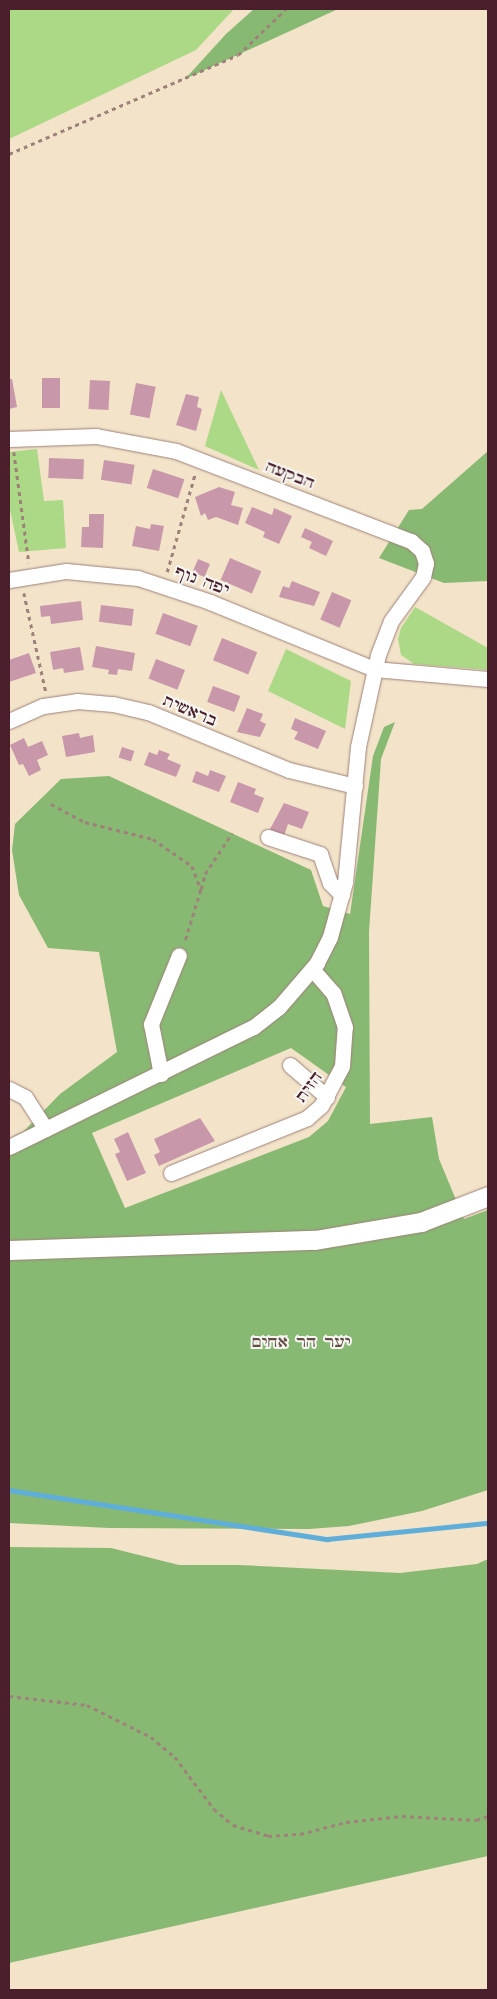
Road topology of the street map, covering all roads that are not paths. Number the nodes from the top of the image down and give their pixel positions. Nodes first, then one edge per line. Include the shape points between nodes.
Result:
1 (11, 438) edge
2 (20, 577) edge
3 (374, 669) junction
4 (488, 679) edge
5 (9, 721) edge
6 (355, 786) junction
7 (268, 837) dead end
8 (342, 895) junction
9 (180, 955) road end
10 (312, 969) junction
11 (290, 1065) dead end
12 (161, 1074) junction
13 (9, 1088) edge
14 (327, 1097) junction
15 (46, 1129) junction
16 (9, 1146) edge
17 (171, 1173) dead end
18 (488, 1196) edge
19 (9, 1250) edge

1 - 3 street, הבקעה via 69,435 124,439 200,459 411,541 422,551 426,563 423,577 391,621
2 - 3 street, יפה נוף via 66,571 102,572 163,586
3 - 4 street, יפה נוף
3 - 6 street, הבקעה via 360,735
5 - 6 street, בראשית via 49,705 78,701 113,704 148,712 288,770
6 - 8 street, הבקעה
7 - 8 street via 320,854 330,883
8 - 10 street, הבקעה via 330,937
9 - 12 street via 151,1024
10 - 12 street, הבקעה via 279,1007 253,1027
10 - 14 street, הזית via 333,993 345,1027 342,1066
11 - 14 street
12 - 15 street, הבקעה
13 - 15 street via 25,1097
14 - 17 street, הזית via 309,1117
15 - 16 street, הבקעה
18 - 19 main road via 421,1222 315,1240

